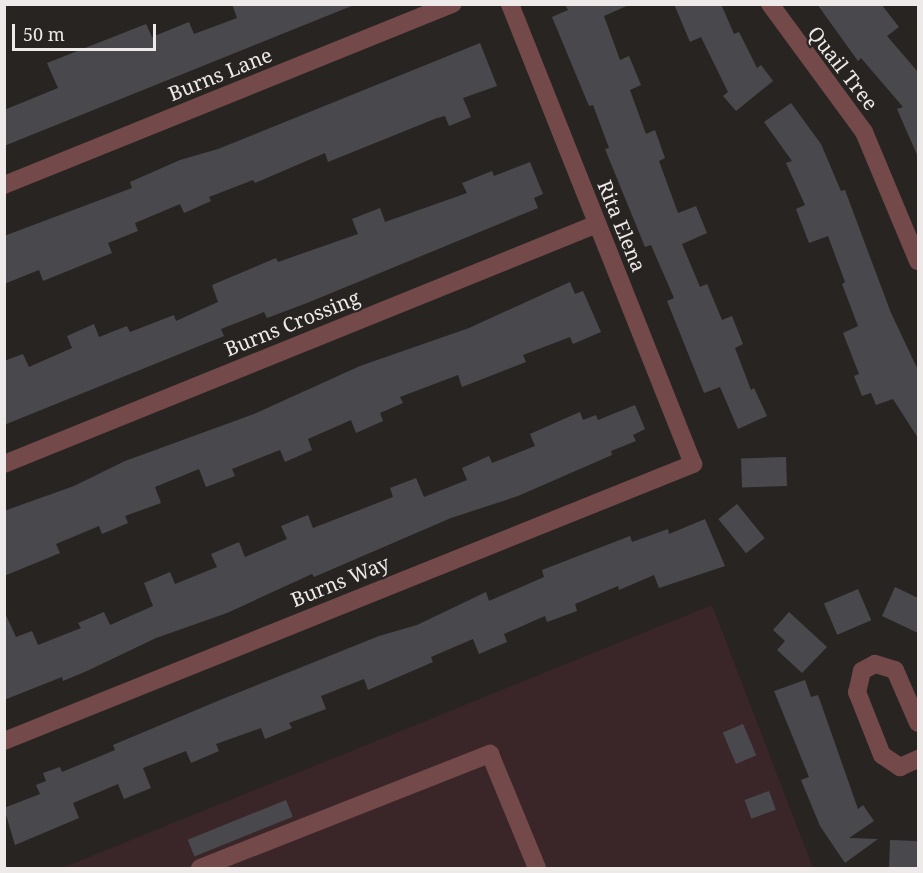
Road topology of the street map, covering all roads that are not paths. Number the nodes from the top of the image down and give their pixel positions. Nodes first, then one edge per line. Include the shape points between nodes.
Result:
1 (453, 4) edge
2 (510, 4) edge
3 (770, 4) edge
4 (4, 185) edge
5 (597, 224) junction
6 (918, 261) edge
7 (4, 464) edge
8 (693, 464) joint
9 (918, 723) edge
10 (4, 741) edge
11 (918, 759) edge
12 (200, 868) edge
13 (537, 868) edge

1 - 4 street, Burns Lane
2 - 5 street, Rita Elena
3 - 6 street, Quail Tree via 864,132
5 - 7 street, Burns Crossing
5 - 8 street, Rita Elena
8 - 10 street, Burns Way
9 - 11 street via 895,670 875,664 862,671 858,692 882,755 900,767
12 - 13 street via 490,754

